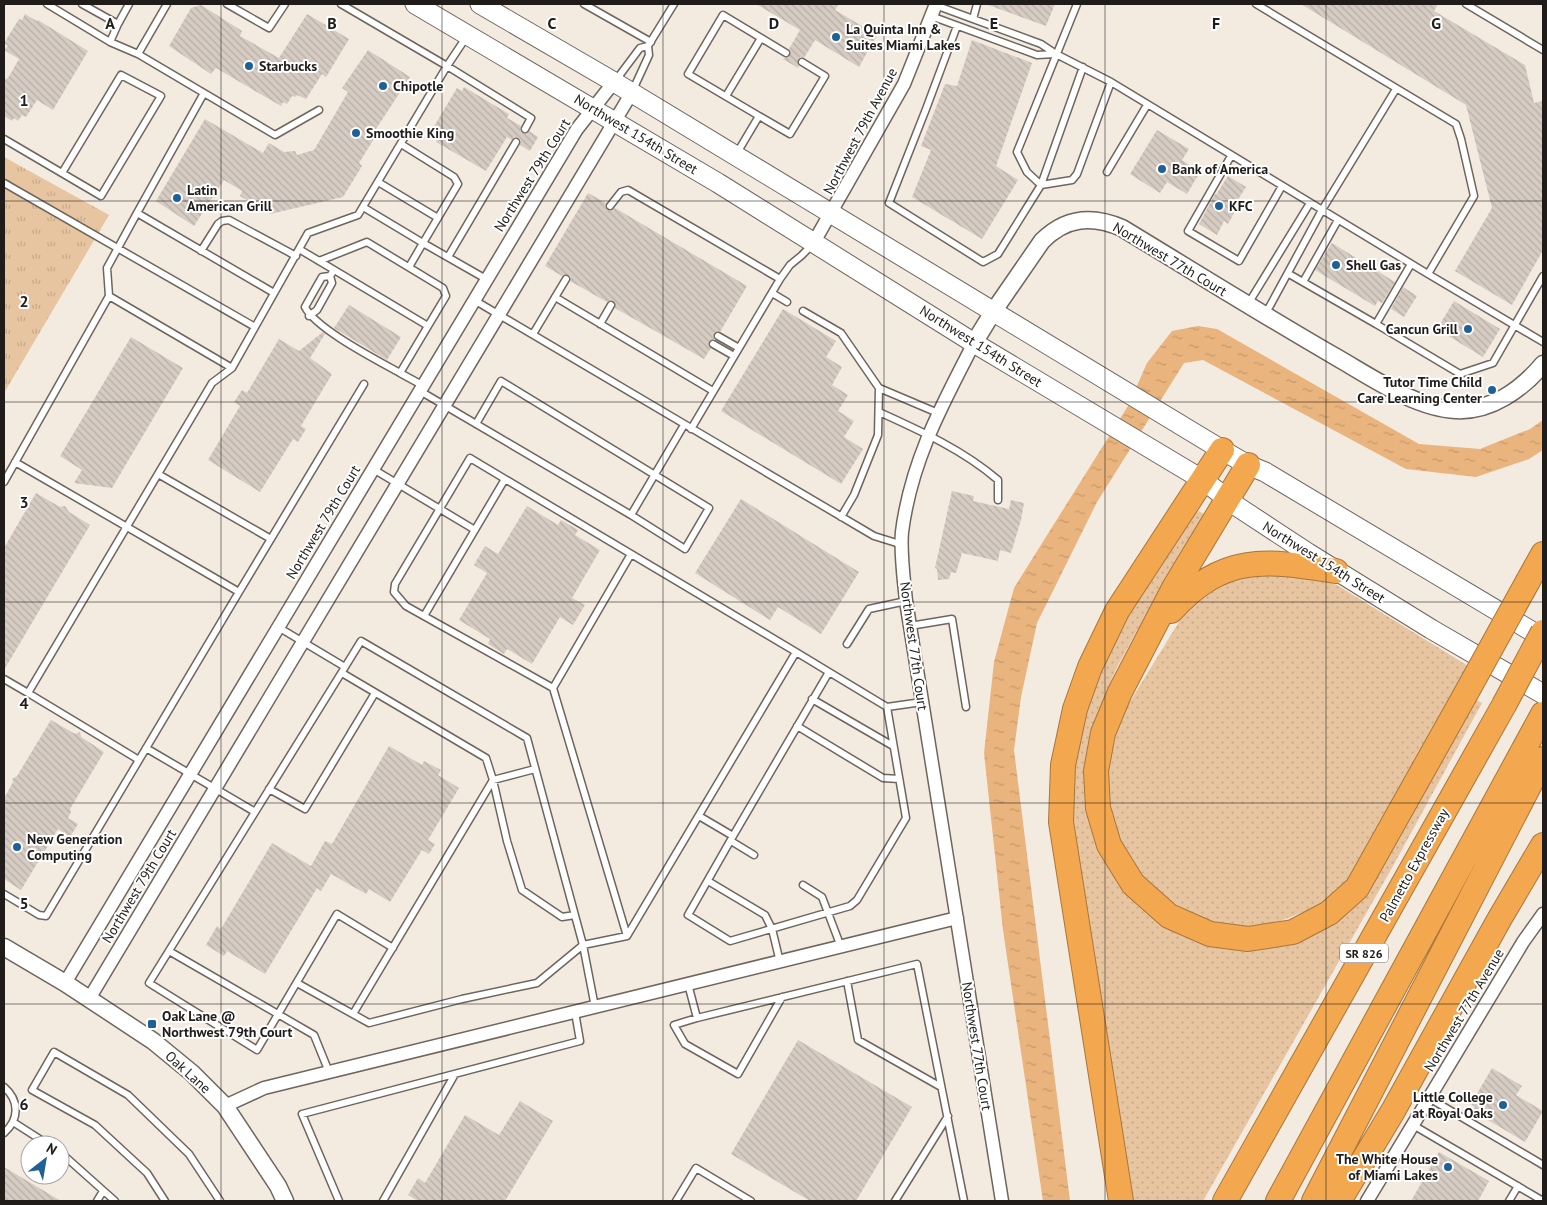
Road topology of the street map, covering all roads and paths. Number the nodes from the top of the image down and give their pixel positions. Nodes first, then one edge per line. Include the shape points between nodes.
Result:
1 (47, 4) edge
2 (82, 4) edge
3 (129, 4) edge
4 (167, 4) edge
5 (228, 4) edge
6 (285, 4) edge
7 (341, 4) edge
8 (415, 4) edge
9 (480, 4) edge
10 (584, 4) edge
11 (674, 4) edge
12 (977, 4) edge
13 (1077, 4) edge
14 (1256, 4) edge
15 (1466, 4) edge
16 (934, 8) edge
17 (973, 19) junction
18 (118, 24) junction
19 (957, 26) junction
20 (467, 35) junction
21 (761, 38) junction
22 (110, 42) junction
23 (650, 44) junction
24 (1543, 50) edge
25 (786, 53) dead end
26 (138, 54) junction
27 (1056, 54) junction
28 (802, 62) dead end
29 (446, 66) junction
30 (1083, 67) junction
31 (614, 82) junction
32 (1111, 82) junction
33 (1396, 88) junction
34 (204, 93) junction
35 (631, 94) junction
36 (726, 96) junction
37 (1147, 105) junction
38 (593, 108) junction
39 (319, 110) dead end
40 (759, 116) junction
41 (615, 121) junction
42 (524, 128) dead end
43 (4, 139) edge
44 (516, 142) dead end
45 (401, 144) junction
46 (735, 156) junction
47 (1231, 156) junction
48 (1107, 172) dead end
49 (62, 173) junction
50 (378, 182) junction
51 (4, 183) edge
52 (1041, 185) junction
53 (1282, 186) junction
54 (1310, 203) junction
55 (610, 206) dead end
56 (364, 207) junction
57 (1322, 210) junction
58 (137, 212) junction
59 (831, 215) junction
60 (438, 218) junction
61 (1338, 220) junction
62 (814, 242) junction
63 (423, 243) junction
64 (118, 248) junction
65 (202, 251) junction
66 (297, 252) junction
67 (448, 257) junction
68 (319, 261) junction
69 (1411, 264) junction
70 (409, 267) junction
71 (332, 273) junction
72 (1288, 274) junction
73 (1428, 274) junction
74 (1543, 276) edge
75 (486, 279) junction
76 (566, 279) dead end
77 (780, 279) junction
78 (1303, 282) junction
79 (274, 293) junction
80 (772, 293) junction
81 (108, 296) junction
82 (555, 297) junction
83 (473, 299) junction
84 (788, 302) dead end
85 (611, 305) dead end
86 (1247, 305) junction
87 (803, 311) dead end
88 (992, 312) junction
89 (499, 314) junction
90 (309, 316) junction
91 (1264, 316) junction
92 (600, 324) junction
93 (1376, 324) junction
94 (428, 326) junction
95 (1514, 326) junction
96 (255, 327) junction
97 (533, 334) junction
98 (718, 336) dead end
99 (1543, 342) edge
100 (974, 343) junction
101 (713, 344) dead end
102 (739, 348) junction
103 (734, 356) junction
104 (1543, 364) edge
105 (232, 368) junction
106 (400, 373) junction
107 (364, 384) dead end
108 (420, 388) junction
109 (879, 388) junction
110 (713, 392) junction
111 (445, 405) junction
112 (879, 412) junction
113 (938, 413) junction
114 (476, 424) junction
115 (684, 425) junction
116 (691, 429) junction
117 (928, 434) junction
118 (1222, 450) junction
119 (15, 462) junction
120 (1248, 465) junction
121 (372, 469) junction
122 (158, 474) junction
123 (655, 474) junction
124 (505, 479) junction
125 (1203, 480) junction
126 (4, 482) edge
127 (397, 484) junction
128 (1227, 499) junction
129 (998, 500) dead end
130 (440, 509) junction
131 (631, 515) junction
132 (842, 517) junction
133 (128, 526) junction
134 (474, 530) junction
135 (271, 539) junction
136 (902, 545) junction
137 (631, 554) junction
138 (1543, 554) edge
139 (1336, 571) junction
140 (239, 592) junction
141 (906, 601) junction
142 (424, 616) junction
143 (910, 626) junction
144 (277, 627) junction
145 (1154, 628) junction
146 (1543, 632) edge
147 (1543, 638) edge
148 (303, 642) junction
149 (847, 644) dead end
150 (796, 652) junction
151 (344, 670) junction
152 (829, 672) junction
153 (4, 679) edge
154 (553, 688) junction
155 (28, 693) junction
156 (375, 693) junction
157 (1543, 694) edge
158 (812, 699) junction
159 (922, 702) junction
160 (887, 707) junction
161 (966, 707) dead end
162 (1540, 720) edge
163 (797, 726) junction
164 (893, 746) junction
165 (146, 748) junction
166 (139, 760) junction
167 (1543, 760) edge
168 (536, 769) junction
169 (190, 774) junction
170 (899, 779) junction
171 (493, 780) junction
172 (215, 789) junction
173 (269, 789) junction
174 (255, 812) junction
175 (699, 816) junction
176 (732, 839) junction
177 (1543, 845) edge
178 (754, 855) dead end
179 (708, 881) junction
180 (803, 886) dead end
181 (4, 894) edge
182 (829, 912) junction
183 (1543, 914) edge
184 (575, 915) junction
185 (957, 918) junction
186 (772, 929) junction
187 (627, 936) junction
188 (583, 945) junction
189 (842, 946) junction
190 (4, 947) edge
191 (393, 948) junction
192 (169, 951) junction
193 (780, 962) junction
194 (847, 981) junction
195 (65, 983) junction
196 (297, 983) junction
197 (688, 984) junction
198 (782, 997) junction
199 (89, 999) junction
200 (595, 1007) junction
201 (575, 1012) junction
202 (278, 1014) junction
203 (353, 1014) junction
204 (697, 1018) junction
205 (329, 1072) junction
206 (455, 1074) junction
207 (4, 1087) edge
208 (941, 1087) junction
209 (1429, 1098) junction
210 (224, 1106) junction
211 (948, 1116) junction
212 (13, 1122) junction
213 (1413, 1125) junction
214 (4, 1133) edge
215 (33, 1135) edge
216 (70, 1161) edge
217 (1543, 1165) edge
218 (1518, 1186) junction
219 (104, 1191) junction
220 (97, 1201) edge
221 (115, 1201) edge
222 (165, 1201) edge
223 (220, 1201) edge
224 (285, 1201) edge
225 (339, 1201) edge
226 (383, 1201) edge
227 (676, 1201) edge
228 (751, 1201) edge
229 (895, 1201) edge
230 (964, 1201) edge
231 (1002, 1201) edge
232 (1121, 1201) edge
233 (1225, 1201) edge
234 (1278, 1201) edge
235 (1314, 1201) edge
236 (1340, 1201) edge
237 (1367, 1201) edge
238 (1509, 1201) edge
239 (1543, 1201) edge

1 - 22 lane
2 - 18 lane
3 - 18 lane
4 - 26 lane
5 - 6 lane via 268,28
7 - 29 lane
8 - 20 main road, Northwest 154th Street
9 - 31 main road
10 - 23 lane
11 - 23 lane
12 - 17 lane
13 - 27 lane
14 - 33 lane
15 - 24 lane
16 - 17 lane
16 - 19 lane
16 - 59 street, Northwest 79th Avenue via 904,84
17 - 27 lane via 1041,44
18 - 22 lane
19 - 27 lane via 1037,55
19 - 52 lane via 889,204 983,262 998,254
20 - 29 lane
20 - 38 main road, Northwest 154th Street
21 - 25 lane
21 - 36 lane
21 - 36 lane via 723,15 688,74
22 - 26 lane
23 - 31 lane via 640,48
23 - 35 lane via 649,55
26 - 34 lane
27 - 30 lane
27 - 52 lane via 1017,152 1028,172
28 - 40 lane via 825,76 790,134
29 - 42 lane via 531,118
29 - 45 lane
30 - 32 lane
30 - 52 lane
31 - 35 main road
31 - 38 street, Northwest 79th Court
32 - 37 lane
32 - 52 lane via 1077,174 1072,180
33 - 57 lane
33 - 73 lane via 1456,124 1474,196
34 - 39 lane via 275,135
34 - 58 lane
35 - 41 street, Northwest 79th Court
35 - 46 main road
36 - 40 lane
37 - 47 lane
37 - 48 lane
38 - 41 main road, Northwest 154th Street
38 - 75 street, Northwest 79th Court
40 - 46 lane
41 - 62 main road, Northwest 154th Street
41 - 89 street, Northwest 79th Court
43 - 49 lane
44 - 67 lane
45 - 50 lane
45 - 60 lane via 457,180 456,189
46 - 59 main road
47 - 53 lane
47 - 53 lane via 1188,232 1238,261
49 - 49 lane via 101,196 161,96 121,75
50 - 56 lane
50 - 60 lane
51 - 64 lane
53 - 54 lane
54 - 57 lane
54 - 86 lane
55 - 77 lane via 621,192 628,190
56 - 63 lane
56 - 66 lane via 358,215 308,233
57 - 61 lane
57 - 72 lane
58 - 64 lane
58 - 65 lane
59 - 62 street, Northwest 79th Avenue
59 - 88 main road
60 - 63 lane
61 - 69 lane
61 - 78 lane
62 - 77 lane
62 - 100 main road, Northwest 154th Street
63 - 67 lane
63 - 70 lane
64 - 81 lane via 106,268
64 - 96 lane
65 - 66 lane via 218,224 229,220
65 - 79 lane
66 - 68 lane
66 - 79 lane
67 - 75 lane
68 - 70 lane via 367,242
68 - 71 lane
69 - 73 lane
69 - 93 lane
70 - 94 lane via 443,288 446,296
71 - 90 lane via 332,283 317,310
71 - 90 lane via 322,276 305,307
71 - 94 lane
72 - 78 lane
72 - 91 lane
73 - 95 lane
74 - 95 lane
75 - 83 street, Northwest 79th Court
76 - 82 lane
77 - 80 lane
78 - 93 lane
79 - 96 lane
80 - 84 lane
80 - 102 lane
81 - 105 lane
81 - 119 lane
82 - 92 lane
82 - 97 lane
83 - 89 lane
83 - 108 street, Northwest 79th Court
85 - 92 lane
86 - 88 street, Northwest 77th Court via 1122,228 1108,222 1076,220 1042,241
86 - 91 street, Northwest 77th Court
87 - 109 lane via 840,333
88 - 100 street, Northwest 77th Court
88 - 118 main road
89 - 97 lane
89 - 111 street, Northwest 79th Court
90 - 106 lane via 347,343
91 - 104 street, Northwest 77th Court via 1402,394 1456,410 1480,407 1508,395 1526,383
92 - 110 lane
93 - 95 lane via 1460,374 1492,363
94 - 106 lane
95 - 99 lane
96 - 105 lane
97 - 115 lane
98 - 102 lane
100 - 113 street, Northwest 77th Court
100 - 125 main road, Northwest 154th Street
101 - 103 lane
102 - 103 lane
103 - 110 lane
105 - 122 lane via 212,382
106 - 108 lane
107 - 135 lane
108 - 111 lane
108 - 121 street, Northwest 79th Court
109 - 112 lane
109 - 113 lane
110 - 116 lane
111 - 114 lane
111 - 127 street, Northwest 79th Court
112 - 117 lane
112 - 132 lane via 878,435
113 - 117 street, Northwest 77th Court
114 - 123 lane via 501,381
114 - 131 lane
115 - 116 lane
115 - 123 lane
116 - 132 lane
117 - 129 lane via 998,480
117 - 136 street, Northwest 77th Court via 911,483
118 - 120 main road
118 - 125 highway
119 - 126 lane
119 - 133 lane
120 - 128 highway
120 - 147 main road via 1265,472
121 - 127 lane
121 - 144 street, Northwest 79th Court
122 - 133 lane
122 - 135 lane
123 - 131 lane
123 - 131 lane via 709,508 685,549
124 - 130 lane via 470,458
124 - 134 lane
124 - 137 lane
125 - 128 main road, Northwest 154th Street
125 - 232 highway via 1116,611 1090,667 1075,710 1063,765 1061,822
127 - 130 lane
127 - 148 street, Northwest 79th Court
128 - 139 main road, Northwest 154th Street
128 - 145 highway
130 - 134 lane
130 - 142 lane via 395,584 394,592 399,599
132 - 136 lane via 874,536
133 - 140 lane
133 - 155 lane
134 - 142 lane
135 - 140 lane
136 - 141 street, Northwest 77th Court
137 - 150 lane
137 - 154 lane
138 - 145 highway, bridge via 1357,888 1329,913 1293,932 1248,939 1210,934 1168,916 1133,884 1109,845 1098,808 1096,771 1103,733 1120,692
139 - 145 highway via 1275,563 1252,564 1225,571 1194,587
139 - 157 main road, Northwest 154th Street
140 - 165 lane
141 - 143 street, Northwest 77th Court
141 - 149 lane via 869,609
142 - 154 lane
143 - 159 street, Northwest 77th Court
143 - 161 lane via 952,619
144 - 148 lane
144 - 169 street, Northwest 79th Court
146 - 233 highway, Palmetto Expressway / SR 826, bridge
148 - 151 lane
148 - 172 street, Northwest 79th Court
150 - 152 lane
150 - 175 lane
151 - 156 lane
151 - 168 lane via 360,641 527,738
151 - 173 lane
152 - 158 lane
152 - 160 lane
153 - 155 lane
154 - 187 lane
155 - 166 lane
156 - 171 lane via 486,758
156 - 173 lane via 305,809
158 - 163 lane
158 - 164 lane
159 - 160 lane
159 - 185 street, Northwest 77th Court
160 - 164 lane
162 - 234 highway, SR 826
163 - 170 lane via 883,778
163 - 176 lane
164 - 170 lane
165 - 166 lane
165 - 169 lane
166 - 181 lane via 46,916 38,915
167 - 235 highway
168 - 171 lane
168 - 184 lane
169 - 172 lane
169 - 195 street, Northwest 79th Court
170 - 182 lane via 906,818 857,900 850,906
171 - 184 lane via 522,890 562,917
171 - 191 lane
172 - 174 lane
172 - 199 street, Northwest 79th Court
173 - 174 lane
174 - 192 lane
175 - 176 lane
175 - 187 lane
176 - 178 lane
176 - 179 lane
177 - 236 highway
179 - 186 lane via 765,915
179 - 186 lane via 688,915 730,942
180 - 182 lane via 822,897
182 - 186 lane
182 - 189 lane
183 - 209 street, Northwest 77th Avenue
184 - 188 lane
185 - 189 street
185 - 231 street, Northwest 77th Court
186 - 193 lane
187 - 188 lane
188 - 200 lane
188 - 203 lane via 537,983 369,1023
189 - 193 street
190 - 195 street, Oak Lane
191 - 196 lane via 337,914
191 - 203 lane
192 - 202 lane
192 - 202 lane via 149,983 257,1050
193 - 197 street
194 - 198 lane
194 - 208 lane via 858,1040
194 - 208 lane via 917,964
195 - 199 street, Oak Lane
196 - 202 lane
196 - 203 lane
197 - 200 street
197 - 204 lane
198 - 204 lane
198 - 204 lane via 738,1074 685,1044 674,1025
199 - 210 street, Oak Lane via 153,1041 192,1073
200 - 201 street
201 - 205 street
201 - 206 lane via 580,1041
202 - 205 lane via 314,1035
205 - 210 street via 264,1088
206 - 225 lane via 302,1114
206 - 226 lane
207 - 212 lane via 14,1099
208 - 211 lane
209 - 213 street, Northwest 77th Avenue
209 - 217 lane
210 - 224 street, Oak Lane
211 - 229 lane
211 - 230 lane
212 - 214 lane
212 - 215 lane
213 - 218 lane
213 - 237 street, Northwest 77th Avenue
216 - 219 lane
218 - 238 lane
218 - 239 lane
219 - 220 lane
219 - 221 lane
222 - 223 lane via 147,1173 95,1125 32,1090 54,1052 128,1095 190,1154
227 - 228 lane via 696,1168

